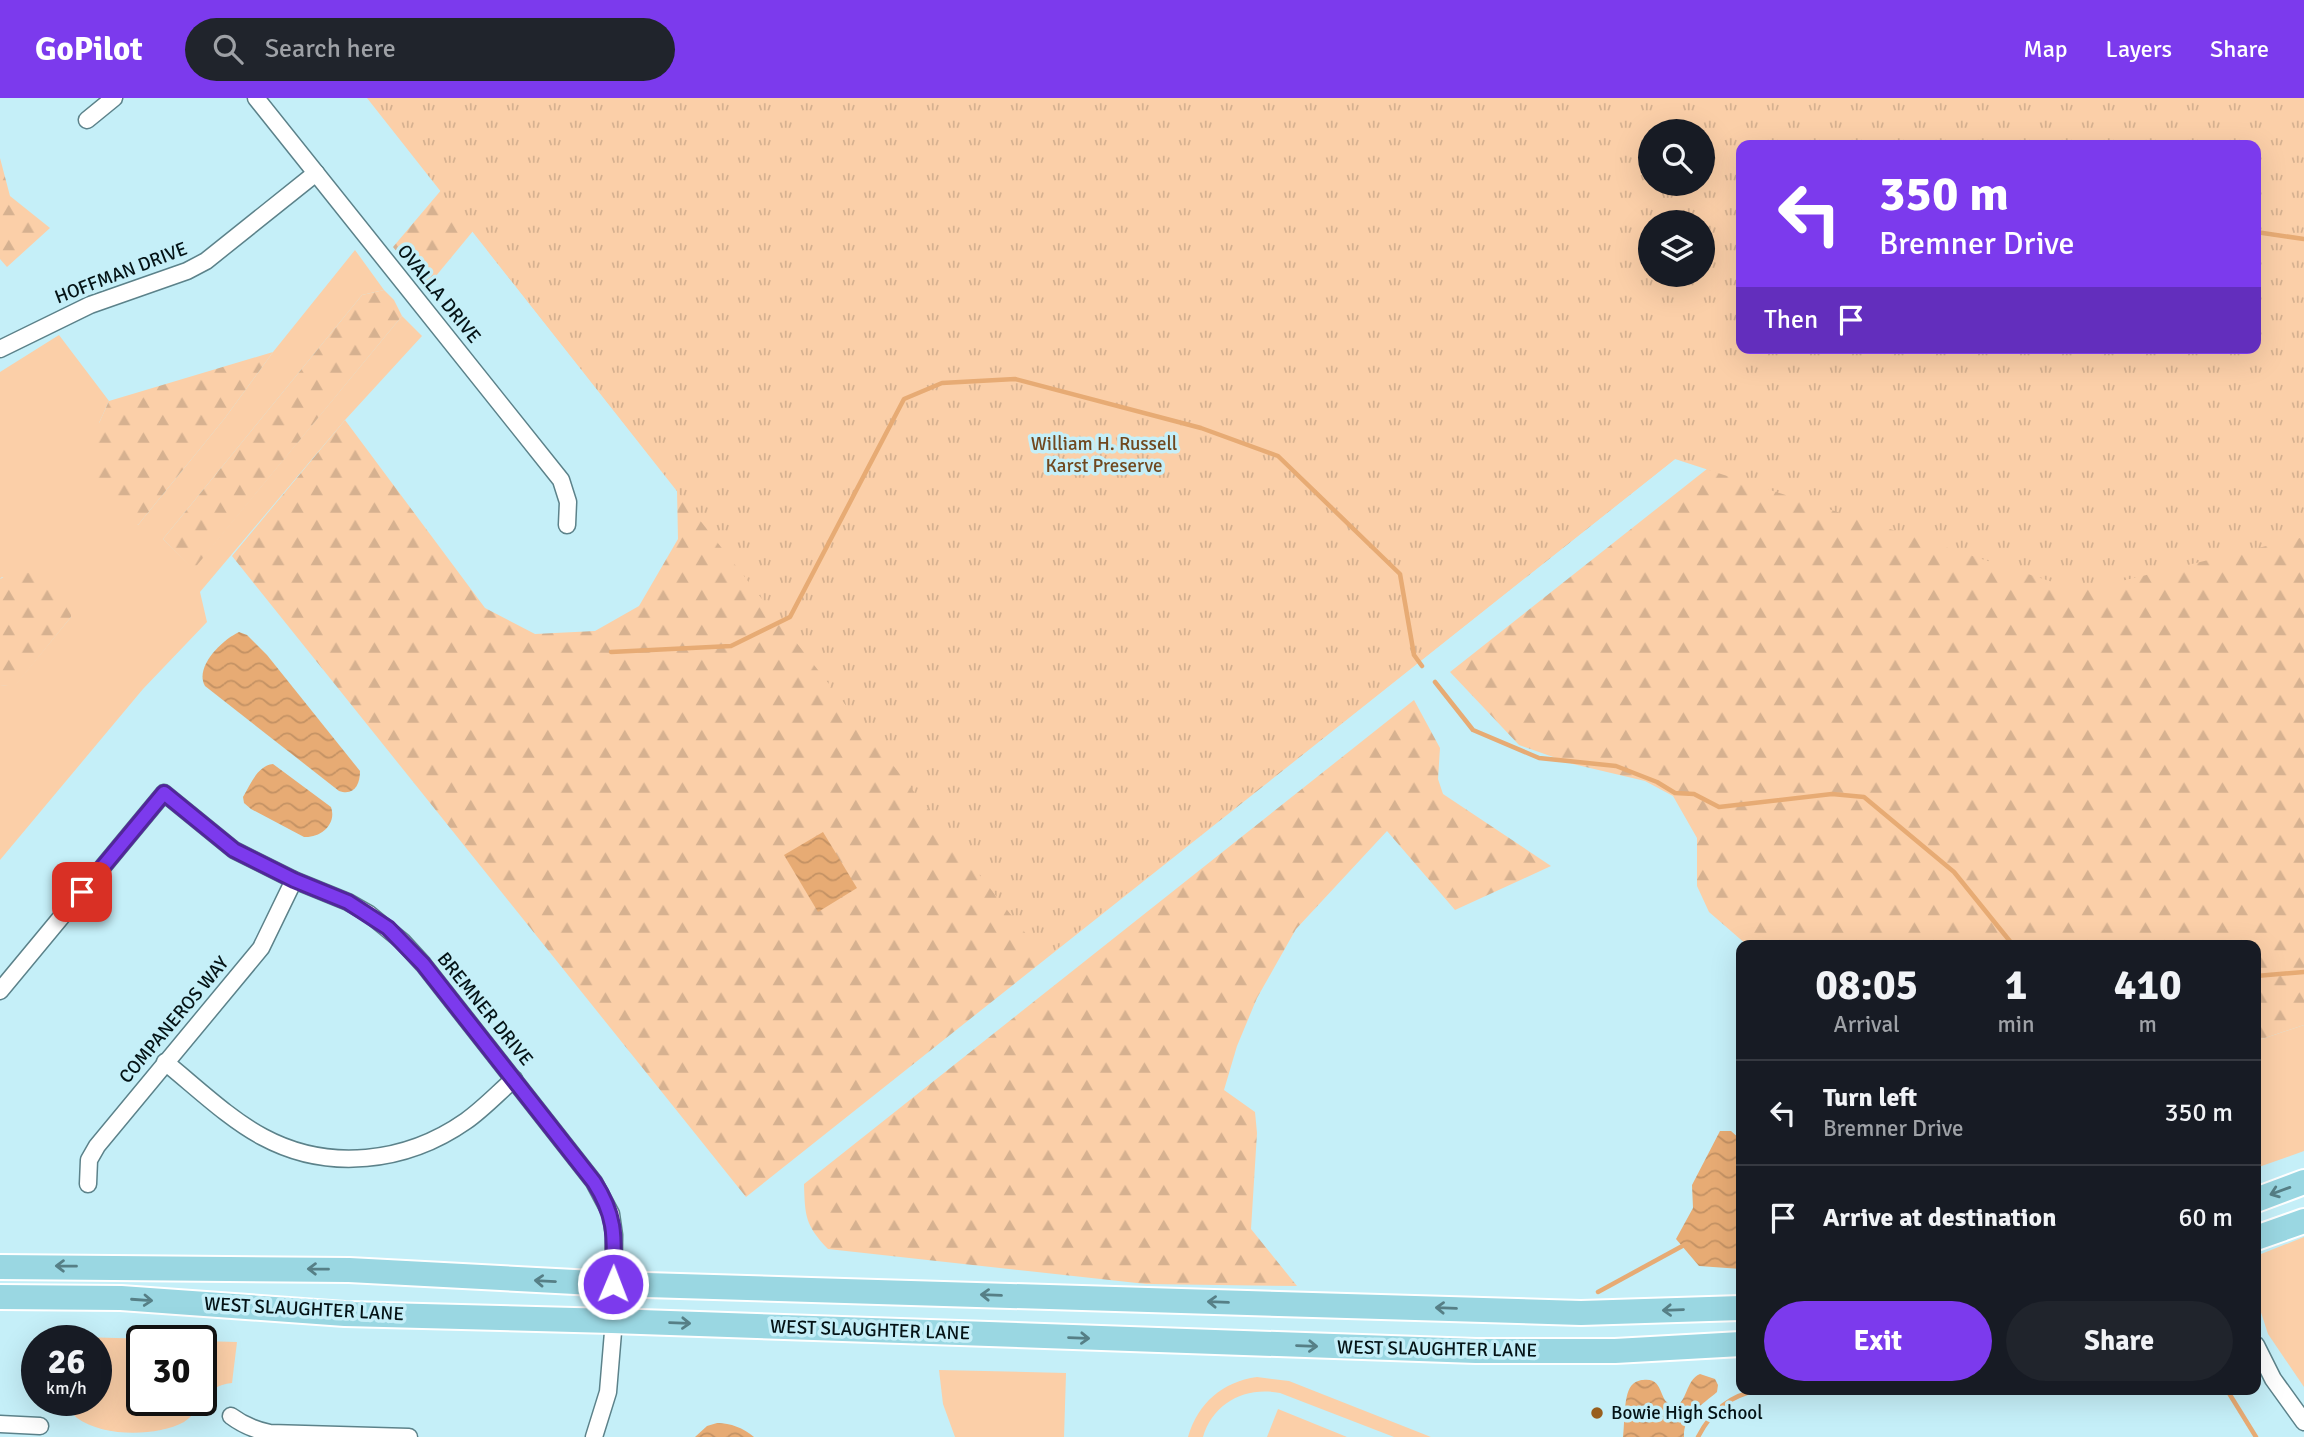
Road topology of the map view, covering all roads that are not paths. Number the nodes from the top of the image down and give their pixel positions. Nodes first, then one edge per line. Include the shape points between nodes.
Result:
1 (114, 98) edge
2 (256, 98) edge
3 (87, 120) dead end
4 (316, 173) junction
5 (0, 349) edge
6 (567, 525) dead end
7 (294, 880) junction
8 (0, 992) edge
9 (165, 1062) junction
10 (514, 1079) junction
11 (2304, 1182) edge
12 (88, 1184) dead end
13 (2261, 1198) edge
14 (2304, 1221) edge
15 (2261, 1236) edge
16 (0, 1266) edge
17 (109, 1266) junction
18 (613, 1284) junction
19 (0, 1297) edge
20 (106, 1298) junction
21 (1736, 1308) edge
22 (1581, 1313) junction
23 (612, 1321) junction
24 (1736, 1344) edge
25 (1580, 1350) junction
26 (2261, 1355) edge
27 (231, 1416) dead end
28 (2304, 1422) edge
29 (0, 1424) edge
30 (40, 1426) dead end
31 (409, 1437) edge
32 (594, 1437) edge

1 - 3 street
2 - 4 street, OVALLA DRIVE
4 - 5 street, HOFFMAN DRIVE via 206,261 90,304
4 - 6 street, OVALLA DRIVE via 561,480 568,502
7 - 8 street, BREMNER DRIVE via 234,850 164,793
7 - 9 street, COMPANEROS WAY via 261,948
7 - 10 street, BREMNER DRIVE via 348,902 388,928 423,964
9 - 10 street via 262,1137 312,1156 338,1159 387,1156 434,1140 468,1120
9 - 12 street, COMPANEROS WAY via 97,1146 89,1160
10 - 18 street, BREMNER DRIVE via 604,1197 614,1235
11 -> 13 main road
14 - 15 main road
17 -> 16 main road, WEST SLAUGHTER LANE
18 -> 17 main road, WEST SLAUGHTER LANE via 349,1270
17 - 20 main road
22 -> 18 main road, WEST SLAUGHTER LANE
18 - 23 street, BREMNER DRIVE
19 - 20 main road, WEST SLAUGHTER LANE
20 -> 23 main road, WEST SLAUGHTER LANE via 345,1314
21 -> 22 main road, WEST SLAUGHTER LANE
22 - 25 main road
23 -> 25 main road, WEST SLAUGHTER LANE via 1476,1351
23 - 32 street, BREMNER DRIVE via 608,1392
24 - 25 main road, WEST SLAUGHTER LANE
26 - 28 street
27 - 31 street via 256,1431 270,1433
29 - 30 street

